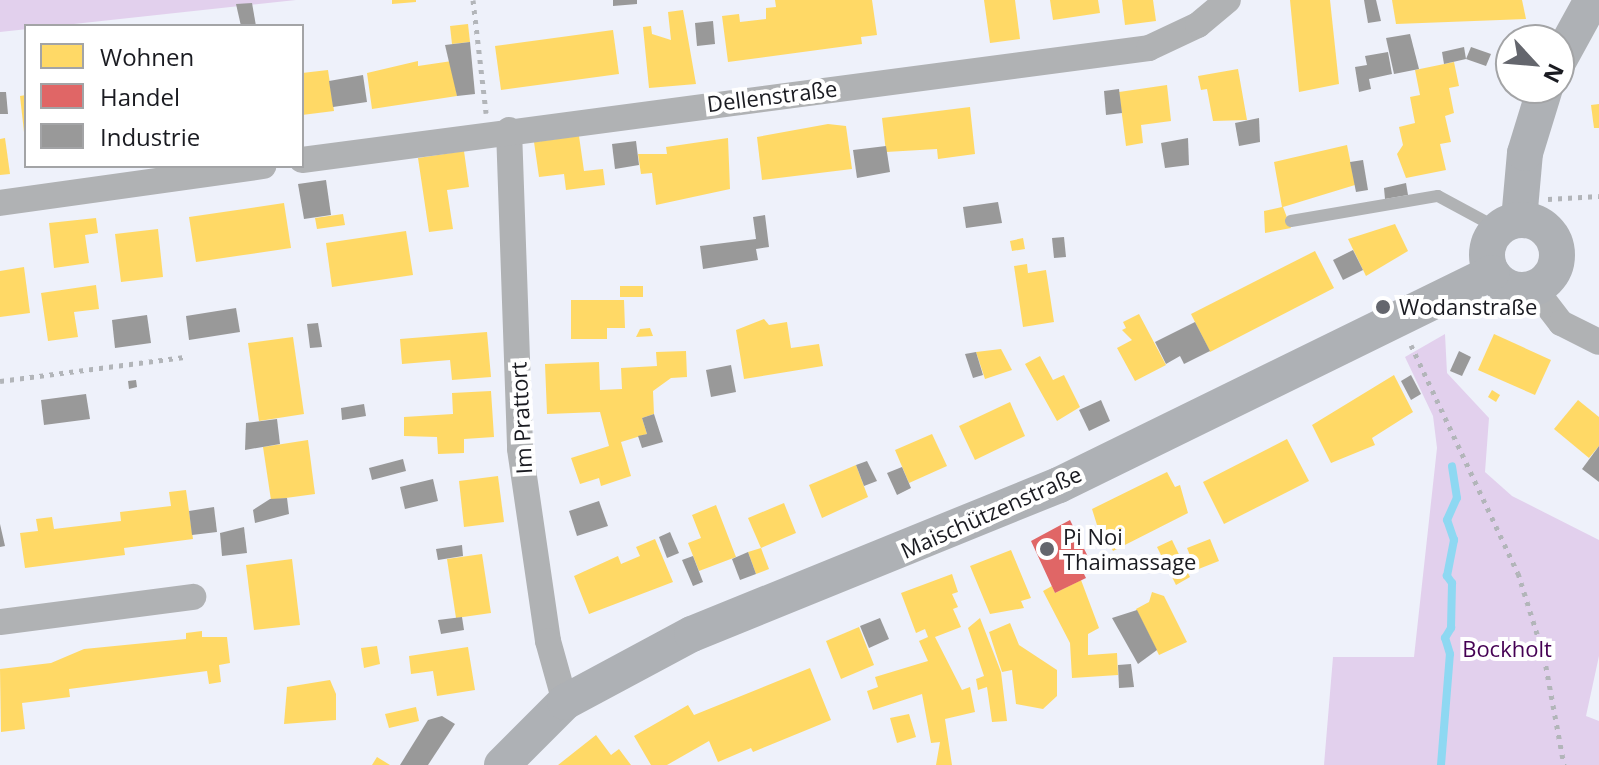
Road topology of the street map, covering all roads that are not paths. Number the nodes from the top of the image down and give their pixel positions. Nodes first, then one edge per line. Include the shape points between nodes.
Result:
1 (1228, 0) edge
2 (1592, 0) edge
3 (1575, 31) edge
4 (1540, 104) edge
5 (499, 132) junction
6 (304, 160) edge
7 (249, 168) edge
8 (0, 203) edge
9 (1513, 216) junction
10 (1291, 221) dead end
11 (1492, 273) junction
12 (1534, 288) junction
13 (1599, 342) edge
14 (193, 597) dead end
15 (0, 622) edge
16 (565, 702) junction
17 (516, 758) edge

1 - 5 street, Dellenstraße via 1198,25 1149,48
2 - 3 street
4 - 9 street
5 - 6 street, Dellenstraße
5 - 16 street, Im Prattort via 520,449 548,641
7 - 8 street
9 - 10 lane via 1438,196
9 - 11 street via 1488,250
9 - 12 street via 1549,232 1557,253 1551,274
11 - 12 street via 1511,288
11 - 16 street, Maischützenstraße via 1059,485 692,634
12 - 13 street via 1561,323
14 - 15 street
16 - 17 street, Maischützenstraße

